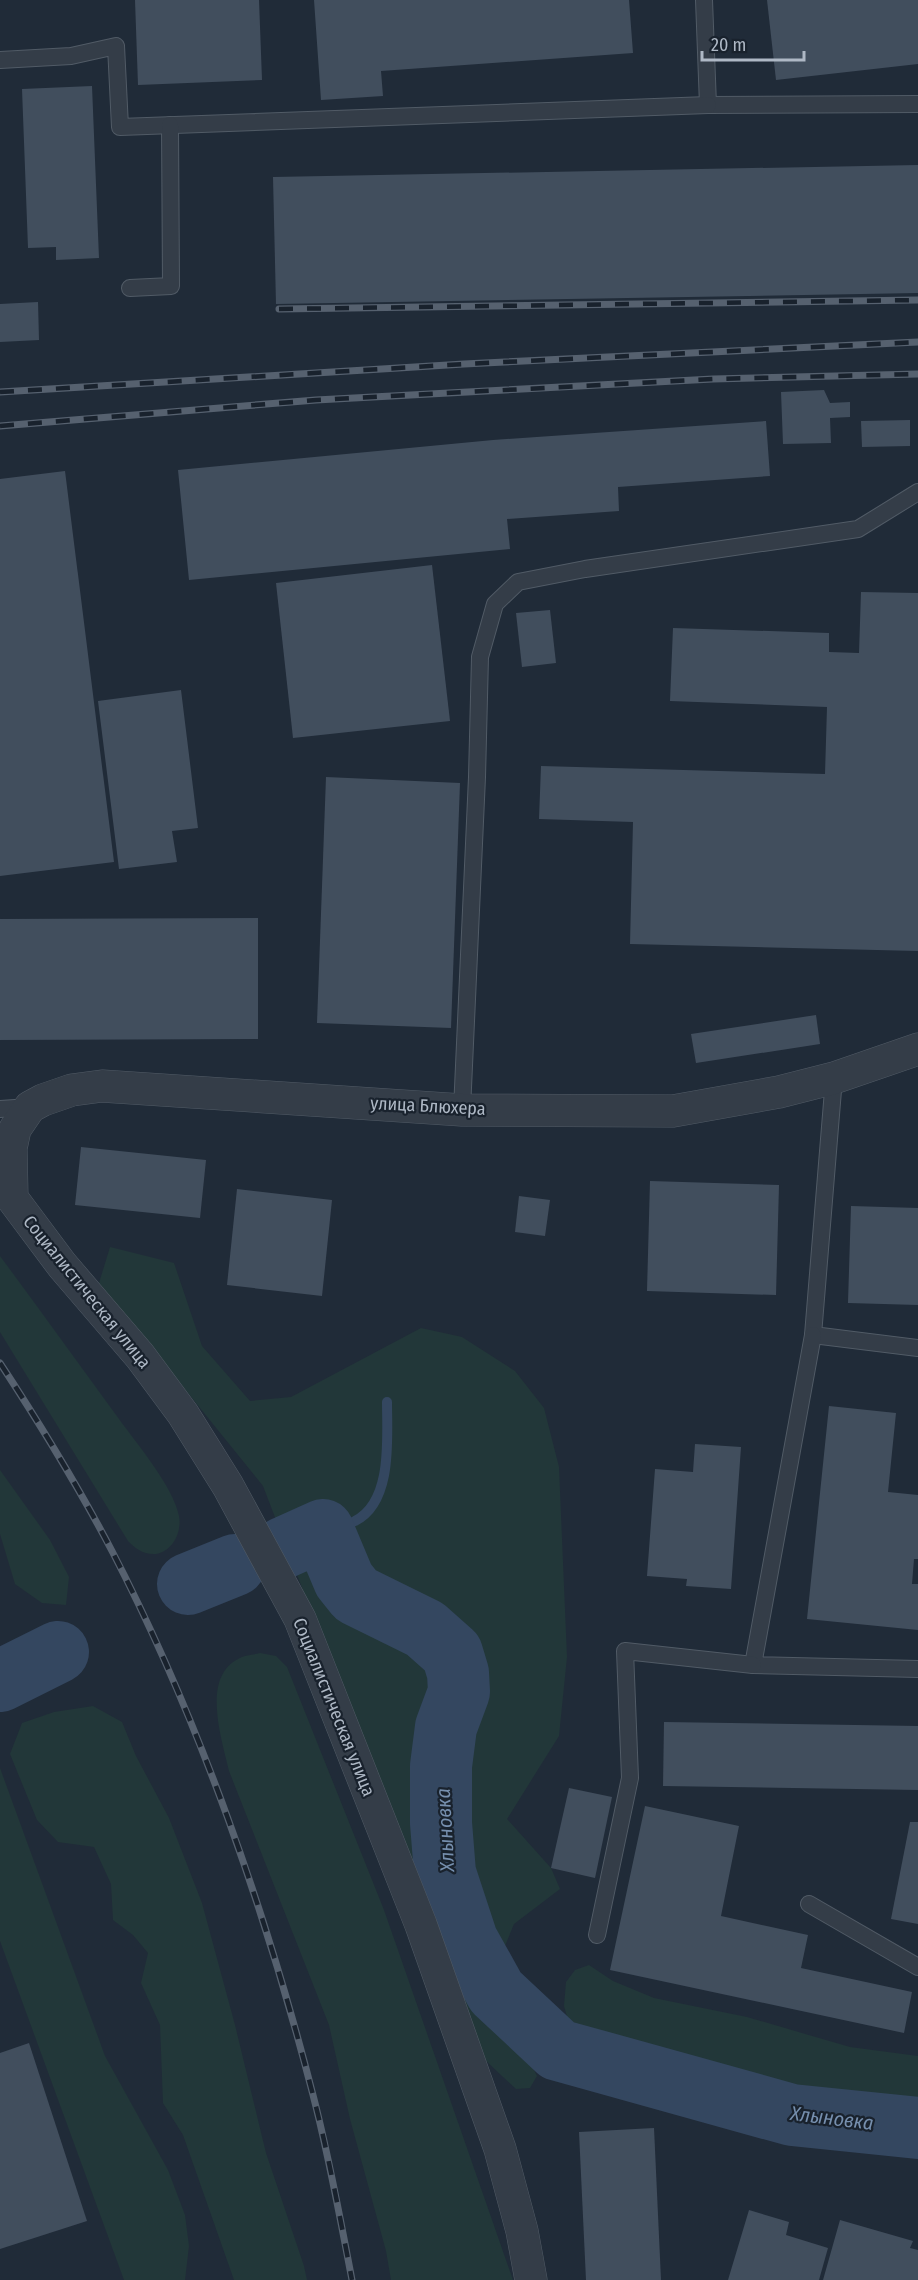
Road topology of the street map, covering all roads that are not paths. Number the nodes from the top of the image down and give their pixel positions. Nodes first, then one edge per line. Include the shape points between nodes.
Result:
1 (704, 0) edge
2 (0, 60) edge
3 (918, 104) edge
4 (708, 105) junction
5 (170, 125) junction
6 (130, 288) dead end
7 (918, 492) edge
8 (918, 1049) edge
9 (834, 1078) junction
10 (15, 1108) edge
11 (462, 1110) junction
12 (6, 1192) edge
13 (813, 1335) junction
14 (918, 1348) edge
15 (753, 1665) junction
16 (918, 1669) edge
17 (809, 1904) dead end
18 (597, 1935) dead end
19 (918, 1967) edge
20 (531, 2280) edge

1 - 4 lane
2 - 5 lane via 71,56 116,46 120,127
3 - 4 lane
4 - 5 lane
5 - 6 lane via 171,286
7 - 11 lane via 858,529 518,582 495,604 480,657
8 - 9 street, улица Блюхера
9 - 11 street, улица Блюхера via 673,1111
9 - 13 lane
10 - 11 street, улица Блюхера via 72,1090 102,1086
10 - 12 street, улица Блюхера
12 - 20 street, Социалистическая улица via 183,1414 228,1486 300,1619 421,1925 496,2138
13 - 14 lane
13 - 15 lane
15 - 16 lane
15 - 18 lane via 625,1651 630,1778
17 - 19 lane

